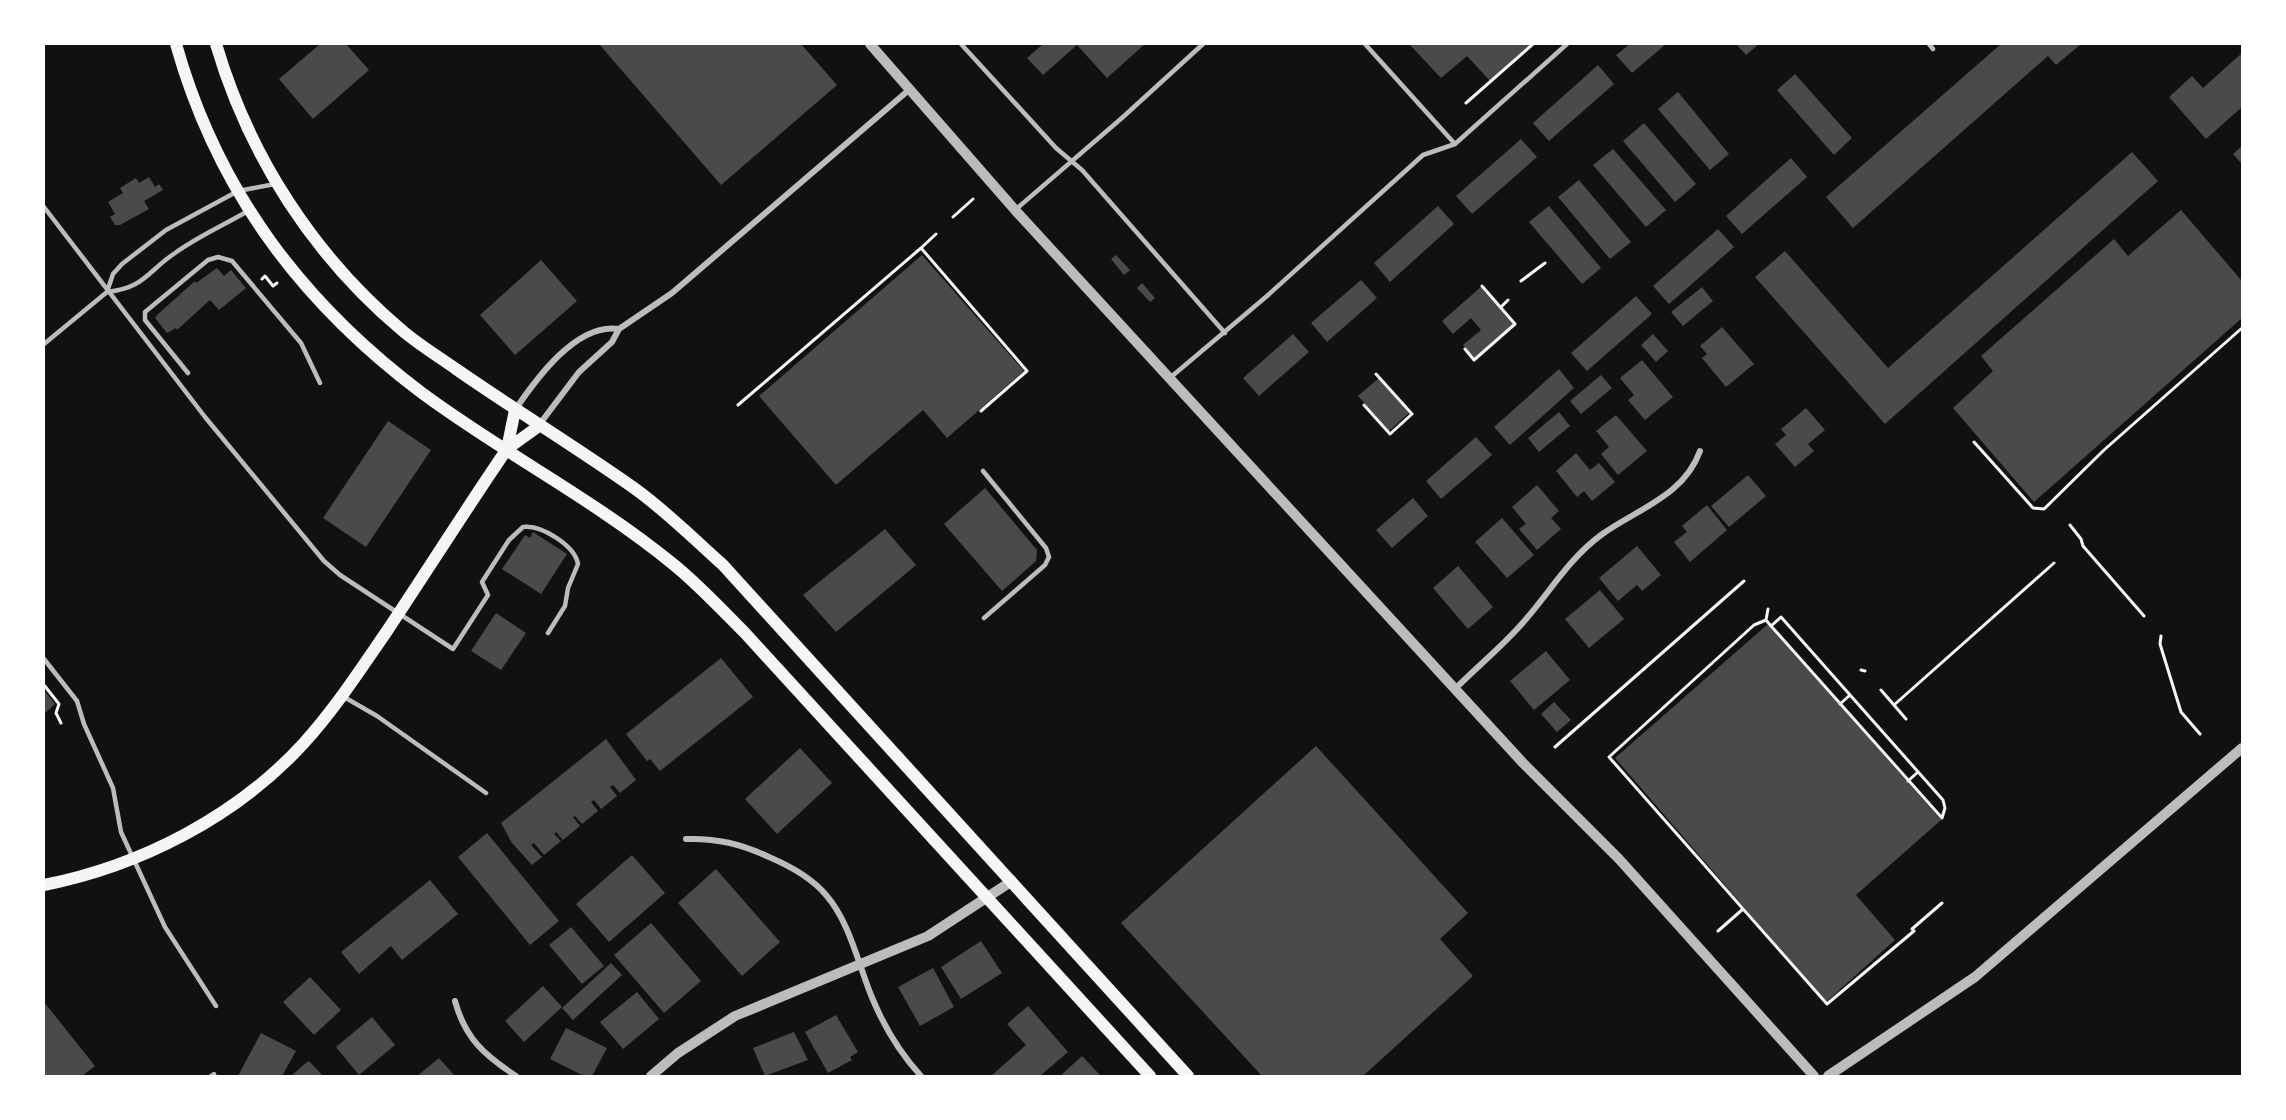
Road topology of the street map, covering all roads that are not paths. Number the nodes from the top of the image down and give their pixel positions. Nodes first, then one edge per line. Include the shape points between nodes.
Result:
1 (176, 44) edge
2 (216, 44) edge
3 (870, 44) edge
4 (961, 44) edge
5 (1203, 44) edge
6 (1365, 44) edge
7 (1567, 44) edge
8 (1929, 44) edge
9 (1933, 49) dead end
10 (910, 89) junction
11 (1455, 144) junction
12 (1071, 160) junction
13 (275, 184) junction
14 (238, 191) junction
15 (44, 207) edge
16 (249, 210) junction
17 (1015, 210) junction
18 (107, 292) junction
19 (619, 329) junction
20 (1225, 333) junction
21 (44, 344) edge
22 (188, 373) dead end
23 (1171, 377) junction
24 (320, 383) dead end
25 (515, 410) junction
26 (539, 426) junction
27 (507, 449) junction
28 (1700, 451) dead end
29 (983, 471) dead end
30 (399, 613) junction
31 (984, 618) dead end
32 (548, 633) dead end
33 (44, 659) edge
34 (1456, 688) junction
35 (343, 696) junction
36 (2242, 748) edge
37 (486, 793) dead end
38 (686, 838) dead end
39 (134, 858) junction
40 (1012, 881) junction
41 (44, 885) edge
42 (985, 898) junction
43 (860, 966) junction
44 (455, 1001) dead end
45 (216, 1006) dead end
46 (516, 1077) edge
47 (651, 1077) edge
48 (921, 1077) edge
49 (1150, 1077) edge
50 (1188, 1077) edge
51 (1814, 1077) edge
52 (1828, 1077) edge

1 - 14 main road via 205,126
2 - 13 main road via 227,80
3 - 10 street
4 - 12 lane
5 - 12 lane
6 - 11 lane
7 - 11 lane
8 - 9 lane
10 - 17 street
10 - 19 street via 672,293
11 - 20 lane via 1423,155
12 - 17 lane
12 - 20 lane
13 - 14 lane
13 - 25 main road via 339,270 405,333
14 - 16 main road
14 - 18 lane via 166,230 122,264 113,274
15 - 18 lane
16 - 18 lane via 175,253 140,283 126,290
16 - 27 main road via 300,282 366,348 423,393
17 - 23 street
18 - 21 lane
18 - 30 lane via 324,561
19 - 25 street via 605,326 555,358
19 - 26 street via 612,342 579,372
20 - 23 lane
22 - 24 lane via 145,320 145,312 205,263 221,258 232,261 301,343
23 - 34 street
25 - 26 main road
25 - 27 main road
26 - 27 main road
26 - 40 main road via 664,511 723,566
27 - 30 main road
27 - 42 main road via 649,545 695,582
28 - 34 street via 1690,472 1670,493 1601,536 1572,561 1519,627
29 - 31 lane via 1046,548 1049,557 1045,565
30 - 32 lane via 453,649 488,595 482,582 517,530 529,526 575,553 578,564 565,606
30 - 35 main road
33 - 39 lane via 77,701 113,788 121,832
34 - 51 street via 1627,868
35 - 37 lane
35 - 39 main road via 301,746 255,788 196,828
36 - 52 street via 1975,977
38 - 43 street via 716,838 750,848 806,877 836,909
39 - 41 main road
39 - 45 lane via 165,927
40 - 42 street
40 - 50 main road
42 - 43 street via 928,936
42 - 49 main road
43 - 47 street via 735,1016 678,1053
43 - 48 street via 889,1032
44 - 46 street via 471,1039

